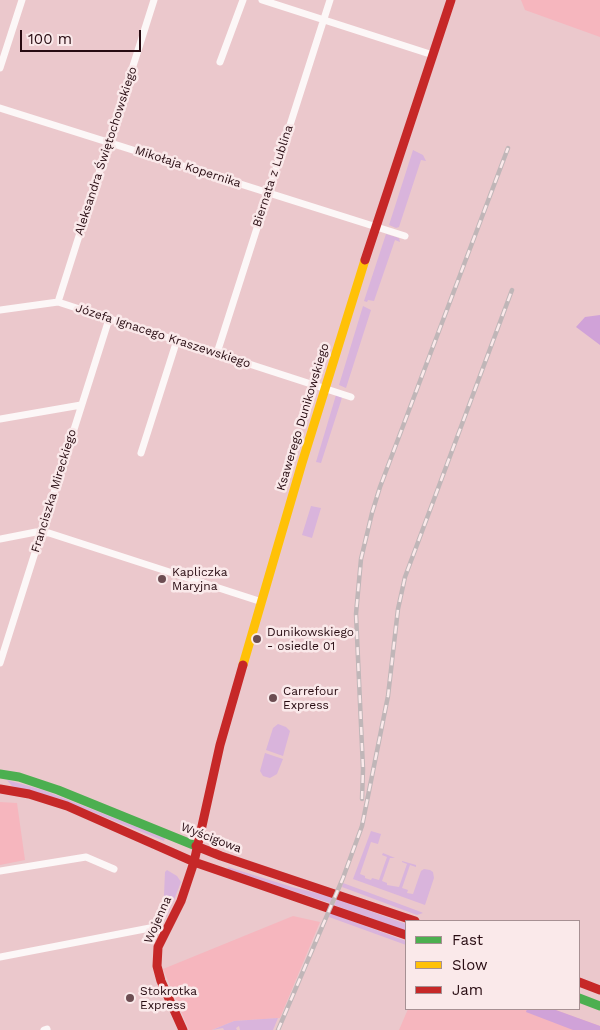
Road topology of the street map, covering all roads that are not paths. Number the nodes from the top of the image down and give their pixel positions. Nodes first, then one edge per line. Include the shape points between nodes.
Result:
1 (22, 0) edge
2 (154, 0) edge
3 (243, 0) edge
4 (262, 0) edge
5 (330, 0) edge
6 (451, 0) edge
7 (323, 20) junction
8 (432, 55) junction
9 (220, 62) dead end
10 (0, 68) edge
11 (0, 108) edge
12 (109, 142) junction
13 (268, 193) junction
14 (375, 226) junction
15 (405, 236) dead end
16 (58, 302) junction
17 (0, 310) edge
18 (109, 319) junction
19 (177, 340) junction
20 (218, 353) junction
21 (324, 388) junction
22 (351, 397) dead end
23 (81, 405) junction
24 (0, 420) edge
25 (142, 453) dead end
26 (42, 532) junction
27 (0, 539) edge
28 (262, 602) junction
29 (0, 663) edge
30 (0, 774) edge
31 (0, 789) edge
32 (197, 846) junction
33 (194, 862) junction
34 (114, 869) dead end
35 (0, 871) edge
36 (412, 920) edge
37 (164, 933) junction
38 (405, 935) edge
39 (0, 957) edge
40 (580, 982) edge
41 (600, 990) edge
42 (580, 998) edge
43 (600, 1006) edge
44 (183, 1030) edge

1 - 10 street
2 - 12 street, Aleksandra Świętochowskiego
3 - 9 street
4 - 7 street
5 - 7 street, Biernata z Lublina
6 - 8 street, Ksawerego Dunikowskiego
7 - 8 street
7 - 13 street, Biernata z Lublina
8 - 14 street, Ksawerego Dunikowskiego
11 - 12 street, Mikołaja Kopernika
12 - 13 street, Mikołaja Kopernika
12 - 16 street, Aleksandra Świętochowskiego
13 - 14 street, Mikołaja Kopernika
13 - 20 street, Biernata z Lublina
14 - 15 street, Mikołaja Kopernika
14 - 21 street, Ksawerego Dunikowskiego
16 - 17 street, Józefa Ignacego Kraszewskiego
16 - 18 street, Józefa Ignacego Kraszewskiego
18 - 19 street, Józefa Ignacego Kraszewskiego
18 - 23 street, Franciszka Mireckiego
19 - 20 street, Józefa Ignacego Kraszewskiego
19 - 25 street
20 - 21 street, Józefa Ignacego Kraszewskiego
21 - 22 street, Józefa Ignacego Kraszewskiego
21 - 28 street, Ksawerego Dunikowskiego
23 - 24 street
23 - 26 street, Franciszka Mireckiego
26 - 27 street
26 - 28 street
26 - 29 street, Franciszka Mireckiego
28 - 32 street, Ksawerego Dunikowskiego via 220,745
30 - 32 street, Wyścigowa via 58,790
31 - 33 street via 67,806
32 - 33 street, Wojenna
32 - 36 street, Wyścigowa
33 - 37 street, Wojenna via 181,901
33 - 38 street
34 - 35 street via 86,857
37 - 39 street via 150,927
37 - 44 street, Wojenna via 158,947 157,966
40 - 41 street
42 - 43 street

